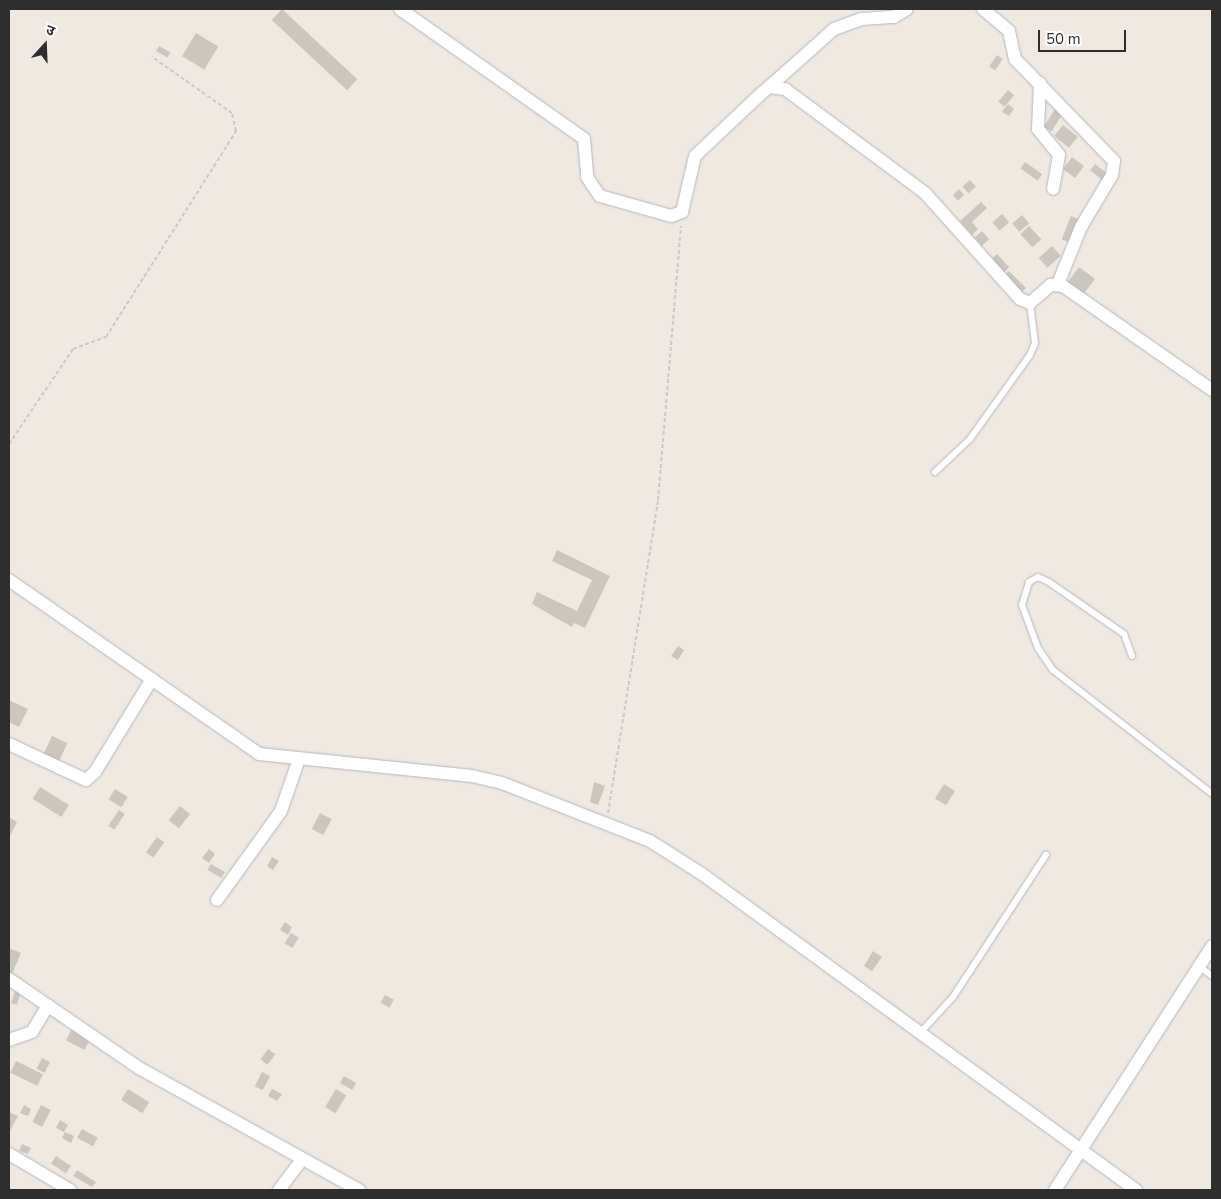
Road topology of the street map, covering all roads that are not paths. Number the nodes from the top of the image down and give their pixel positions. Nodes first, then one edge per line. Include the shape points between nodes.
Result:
1 (400, 9) edge
2 (906, 9) edge
3 (983, 9) edge
4 (1040, 82) junction
5 (769, 87) junction
6 (1053, 188) dead end
7 (1058, 284) junction
8 (1030, 303) junction
9 (1212, 390) edge
10 (935, 472) dead end
11 (9, 580) edge
12 (1132, 656) dead end
13 (152, 679) junction
14 (9, 744) edge
15 (298, 762) junction
16 (1212, 794) edge
17 (1046, 855) dead end
18 (217, 900) dead end
19 (1212, 946) edge
20 (1200, 967) junction
21 (1212, 976) edge
22 (9, 979) edge
23 (48, 1005) junction
24 (919, 1035) junction
25 (9, 1040) edge
26 (1083, 1152) junction
27 (9, 1154) edge
28 (301, 1161) junction
29 (70, 1190) edge
30 (279, 1190) edge
31 (359, 1190) edge
32 (1055, 1190) edge
33 (1136, 1190) edge

1 - 5 street via 584,139 587,177 600,196 680,216 691,161
2 - 5 street via 894,17 862,19 834,29
3 - 4 street via 1009,31 1012,55
4 - 6 street via 1038,129 1059,155
4 - 7 street via 1071,120 1112,156 1115,165 1081,227
5 - 8 street via 796,96 925,193 1020,299
7 - 8 street
7 - 9 street
8 - 10 lane via 1035,343 1030,355 970,439
11 - 13 street
12 - 16 lane via 1124,634 1049,582 1038,577 1028,582 1022,605 1038,648 1053,670
13 - 14 street via 95,772 86,780
13 - 15 street via 238,744 259,754
15 - 18 street via 281,810
15 - 24 street via 400,766 472,776 650,841 702,874
17 - 24 lane via 952,997
19 - 20 street
20 - 21 lane
20 - 26 street
22 - 23 street
23 - 25 street via 32,1032
23 - 28 street via 139,1068
24 - 26 street
26 - 32 street
26 - 33 street
27 - 29 street
28 - 30 street
28 - 31 street

